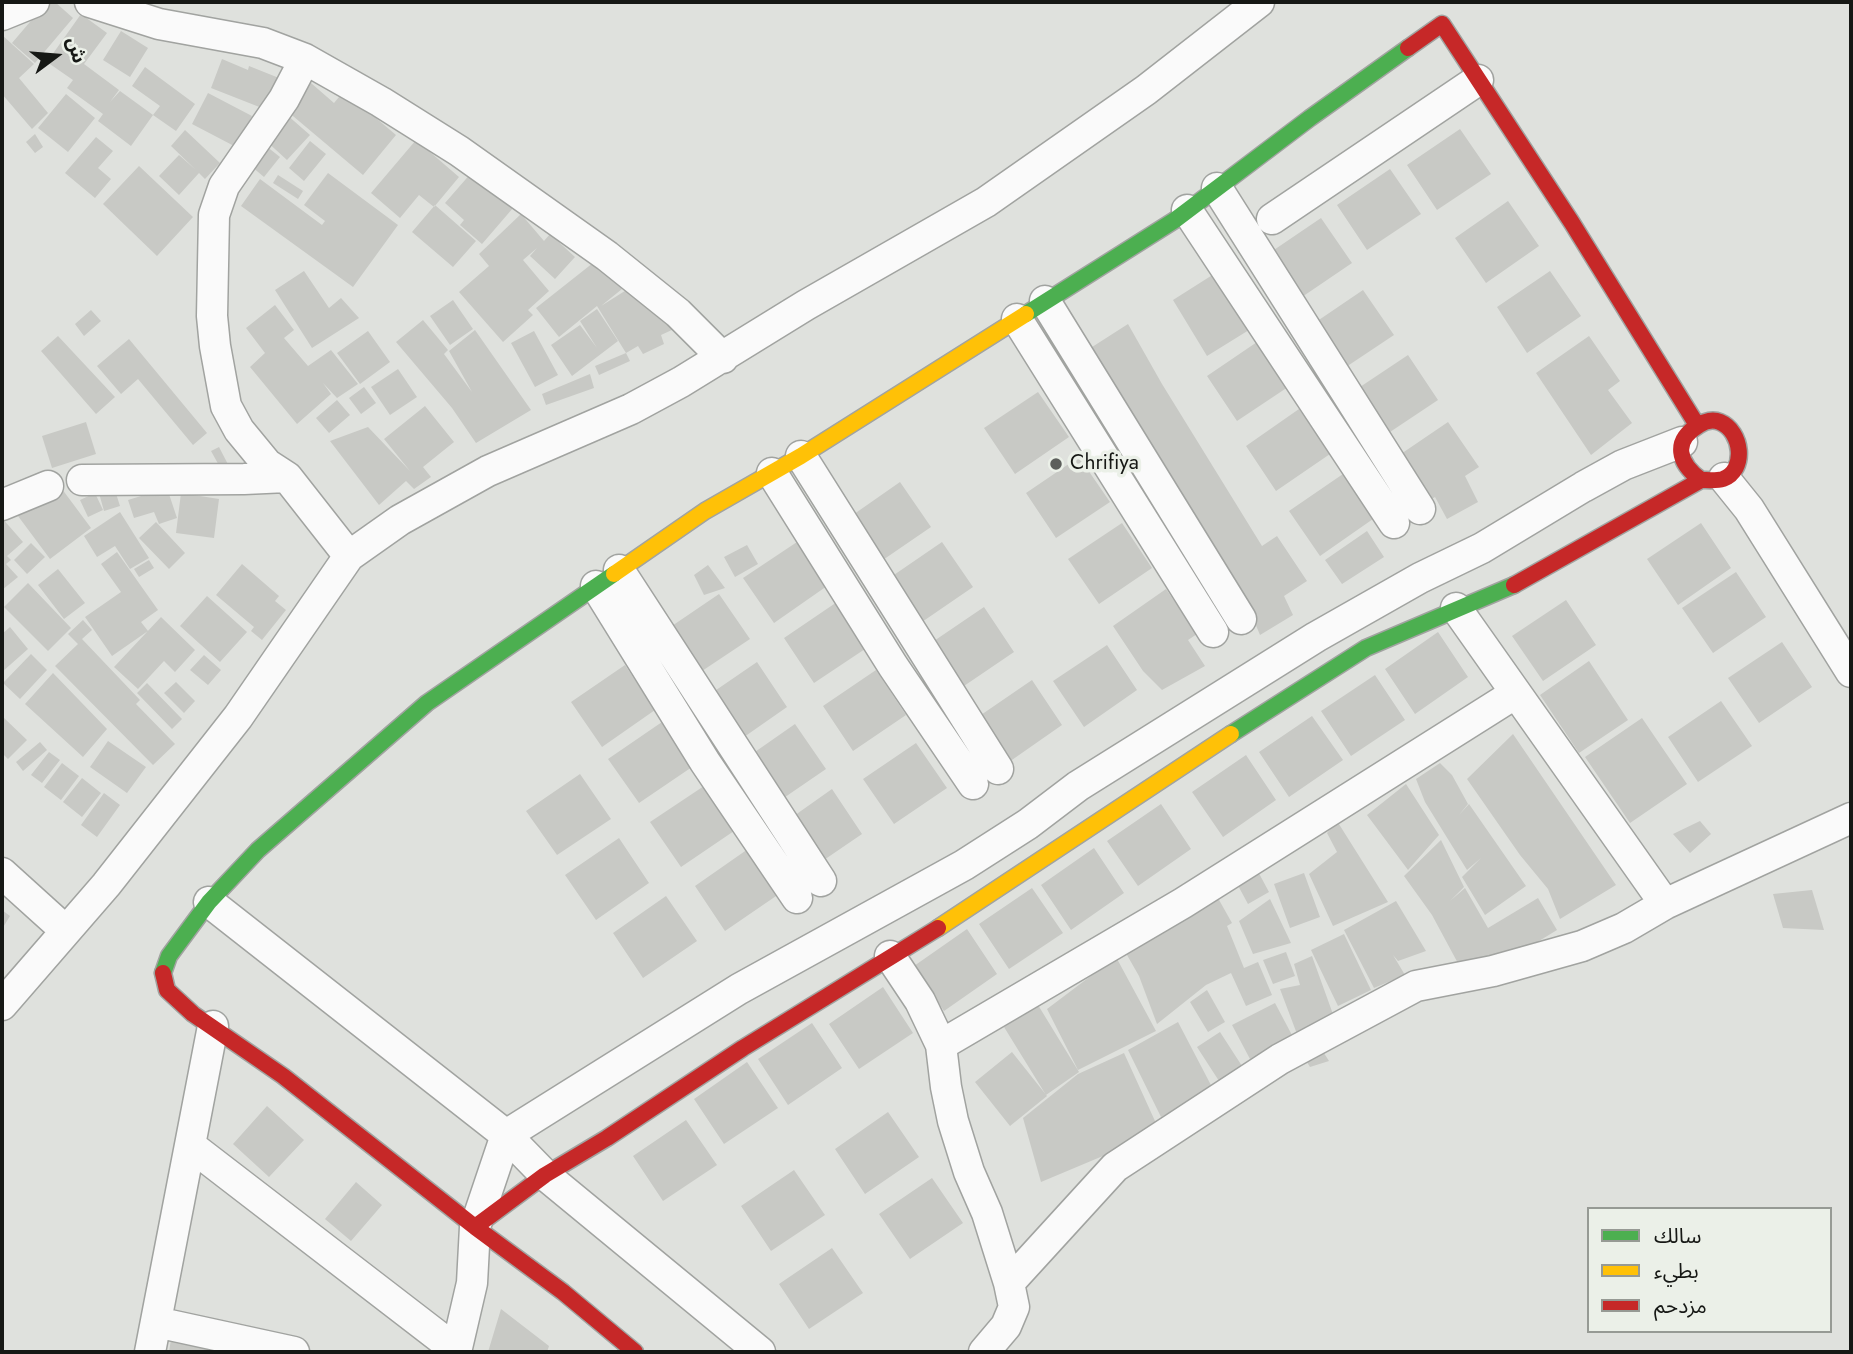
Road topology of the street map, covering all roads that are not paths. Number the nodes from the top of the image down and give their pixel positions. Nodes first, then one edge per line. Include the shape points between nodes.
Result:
1 (34, 2) edge
2 (90, 2) edge
3 (1259, 2) edge
4 (2, 15) edge
5 (306, 60) junction
6 (1478, 80) junction
7 (1217, 188) junction
8 (1187, 210) junction
9 (1272, 219) dead end
10 (1045, 301) junction
11 (1017, 319) junction
12 (723, 358) junction
13 (1340, 380) junction
14 (1312, 400) junction
15 (1690, 433) junction
16 (801, 456) junction
17 (772, 473) junction
18 (286, 477) junction
19 (1712, 479) junction
20 (82, 480) dead end
21 (1159, 483) junction
22 (48, 486) dead end
23 (1130, 502) junction
24 (2, 505) edge
25 (1420, 509) dead end
26 (1394, 523) dead end
27 (349, 556) junction
28 (607, 578) junction
29 (1456, 608) junction
30 (1241, 619) dead end
31 (1213, 632) dead end
32 (922, 648) junction
33 (893, 666) junction
34 (1851, 672) edge
35 (1516, 693) junction
36 (731, 745) junction
37 (705, 762) junction
38 (1851, 818) edge
39 (2, 873) edge
40 (821, 881) dead end
41 (797, 898) dead end
42 (209, 902) junction
43 (1665, 904) junction
44 (65, 930) junction
45 (890, 957) junction
46 (2, 1005) edge
47 (213, 1026) junction
48 (941, 1045) junction
49 (506, 1135) junction
50 (191, 1146) junction
51 (545, 1175) junction
52 (475, 1227) junction
53 (1009, 1283) junction
54 (156, 1322) junction
55 (247, 1347) edge
56 (456, 1351) edge
57 (150, 1352) edge
58 (293, 1352) edge
59 (635, 1352) edge
60 (760, 1352) edge
61 (984, 1352) edge

1 - 4 street
2 - 5 street via 159,24 263,43
3 - 12 street via 1146,90 986,202
5 - 12 street via 459,151 607,256 678,313
5 - 18 street via 224,186 215,215 213,245 212,316 226,406 267,464
6 - 7 street via 1442,24
6 - 9 street
6 - 15 street via 1572,223
7 - 8 street
7 - 13 street
8 - 10 street
8 - 14 street
10 - 11 street
10 - 21 street
11 - 16 street
11 - 23 street
12 - 27 street via 631,409 488,471 400,520
13 - 14 street
13 - 25 street
14 - 26 street
15 - 19 street via 1680,453 1683,465 1691,474
15 - 19 street via 1709,421 1730,429 1737,438 1739,461 1733,471
15 - 49 street via 1603,476 1482,548 1316,637 1078,786 964,865 739,989
16 - 17 street
16 - 32 street
17 - 28 street via 705,511
17 - 33 street
18 - 20 street
18 - 27 street
19 - 29 street via 1516,584
19 - 34 street via 1749,509
21 - 23 street
21 - 30 street
22 - 24 street
23 - 31 street
27 - 44 street via 238,717
28 - 36 street
28 - 37 street
28 - 42 street via 427,703 258,850
29 - 35 street
29 - 45 street via 1355,655
32 - 33 street
32 - 33 street via 985,776
35 - 43 street
35 - 48 street via 1184,903
36 - 37 street
36 - 40 street
37 - 41 street
38 - 43 street
39 - 44 street
42 - 47 street via 169,956 162,975 167,990
42 - 49 street
43 - 53 street via 1582,946 1416,986 1280,1059 1115,1167
44 - 46 street
45 - 48 street
45 - 51 street
47 - 50 street
47 - 52 street
48 - 53 street via 956,1132
49 - 51 street
49 - 52 street
50 - 54 street
50 - 56 street
51 - 52 street
51 - 60 street
52 - 56 street via 472,1283
52 - 59 street
53 - 61 street via 1014,1307 1006,1326
54 - 55 street
54 - 57 street
55 - 58 street

